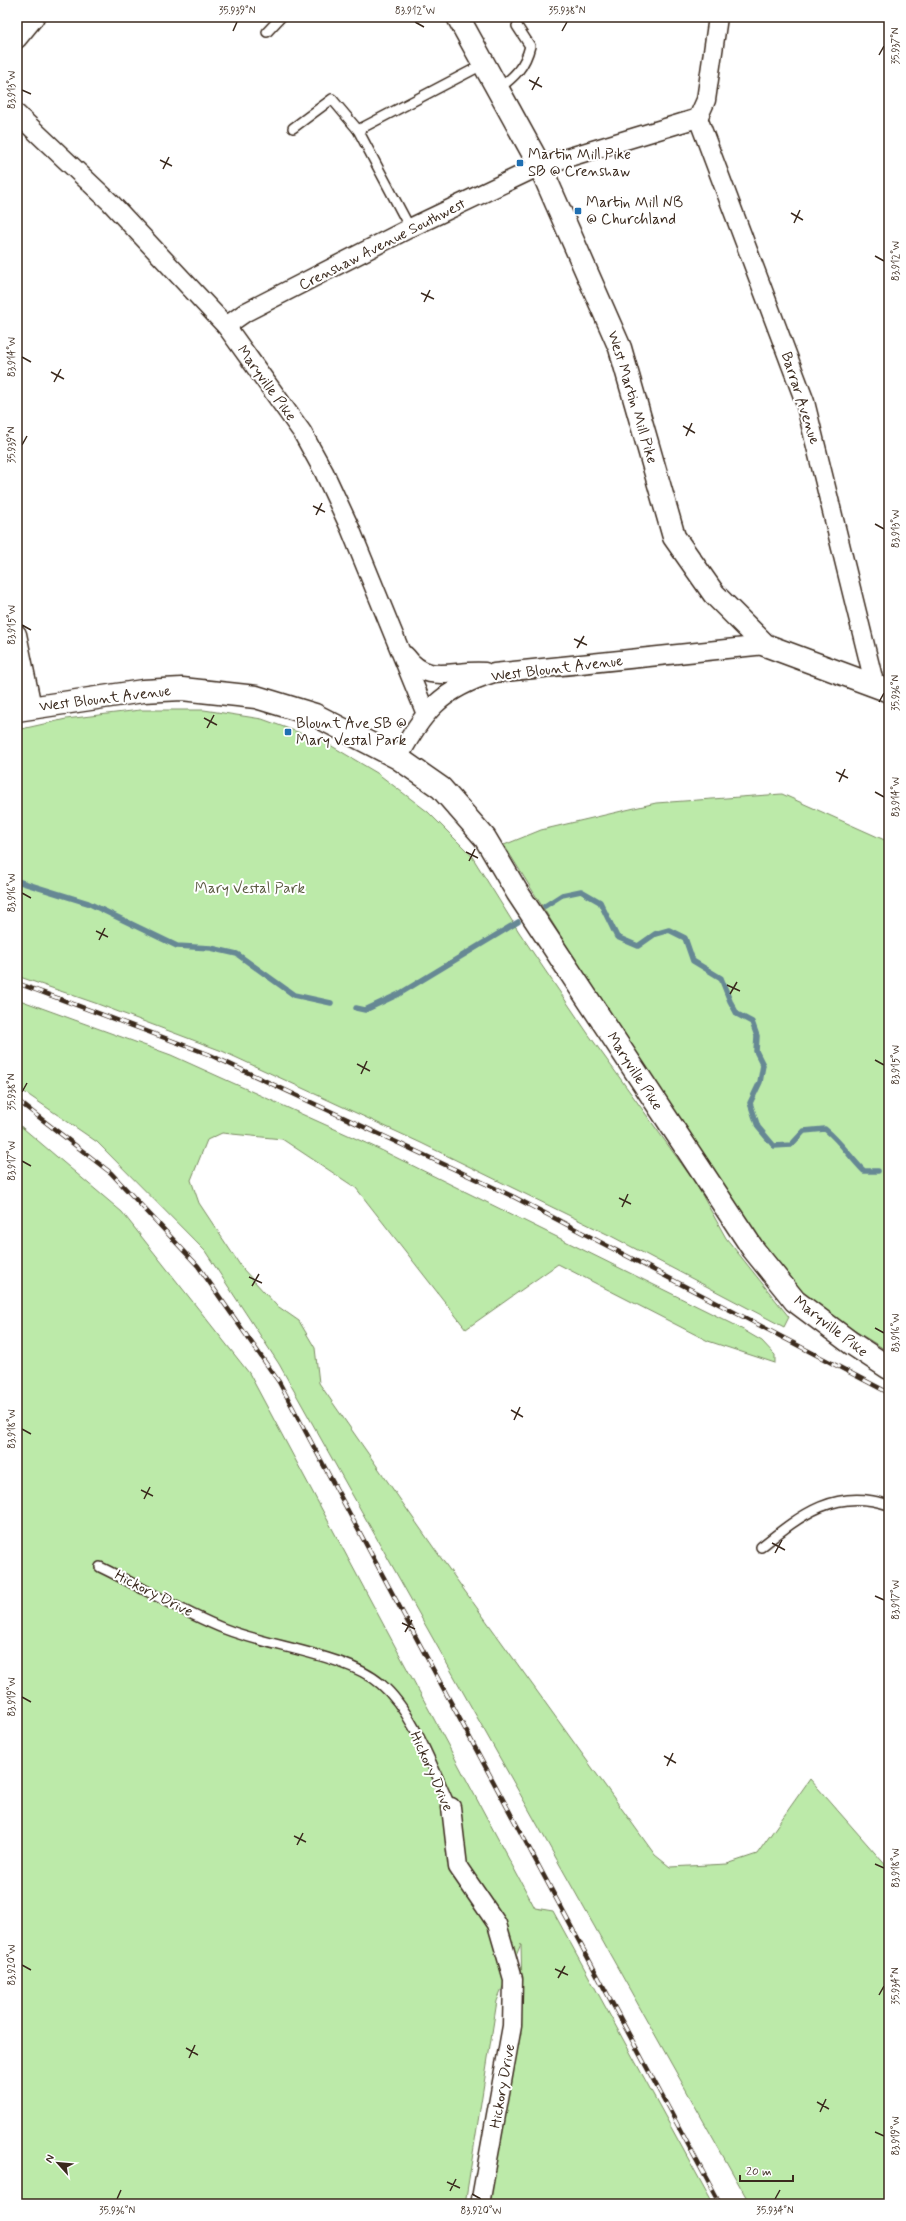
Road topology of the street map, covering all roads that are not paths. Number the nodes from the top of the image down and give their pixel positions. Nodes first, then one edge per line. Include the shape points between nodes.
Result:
1 (35, 17) edge
2 (281, 17) edge
3 (458, 17) edge
4 (718, 17) edge
5 (517, 26) dead end
6 (267, 32) dead end
7 (17, 39) edge
8 (484, 64) junction
9 (498, 89) junction
10 (17, 114) edge
11 (698, 118) junction
12 (293, 128) dead end
13 (358, 130) junction
14 (540, 166) junction
15 (410, 228) junction
16 (226, 326) junction
17 (17, 634) edge
18 (765, 645) junction
19 (401, 649) junction
20 (494, 673) junction
21 (882, 689) edge
22 (24, 709) edge
23 (426, 714) junction
24 (398, 758) junction
25 (889, 1368) edge
26 (889, 1505) edge
27 (761, 1547) dead end
28 (100, 1567) dead end
29 (451, 1807) joint
30 (480, 2204) edge

1 - 7 street
2 - 6 lane
3 - 8 street, West Martin Mill Pike
4 - 11 street via 706,100
5 - 9 lane via 530,46 527,60 516,76
8 - 9 street, West Martin Mill Pike
8 - 13 lane
9 - 14 street, West Martin Mill Pike
10 - 16 street, Maryville Pike via 111,202
11 - 14 street, Crenshaw Avenue Southwest
11 - 21 street, Barrar Avenue via 805,402
12 - 13 lane via 332,99
13 - 15 lane
14 - 15 street, Crenshaw Avenue Southwest
14 - 18 street, West Martin Mill Pike via 620,348 674,538 714,594
15 - 16 street, Crenshaw Avenue Southwest via 246,312
16 - 19 street, Maryville Pike via 302,432 321,465
17 - 22 street
18 - 20 street, West Blount Avenue
18 - 21 street, West Martin Mill Pike
19 - 20 street via 412,664 424,673
19 - 23 street, Maryville Pike
20 - 23 street, West Blount Avenue via 471,680 453,690 436,702
22 - 24 street, West Blount Avenue via 143,691 182,689 256,697 315,715
23 - 24 street, West Blount Avenue
24 - 25 street, Maryville Pike via 441,788 485,838 521,898 753,1249 795,1301
26 - 27 lane via 846,1500 816,1507
28 - 29 lane, Hickory Drive via 224,1629 356,1668 381,1684 402,1707
29 - 30 street, Hickory Drive via 458,1867 497,1924 512,1979 512,2026

